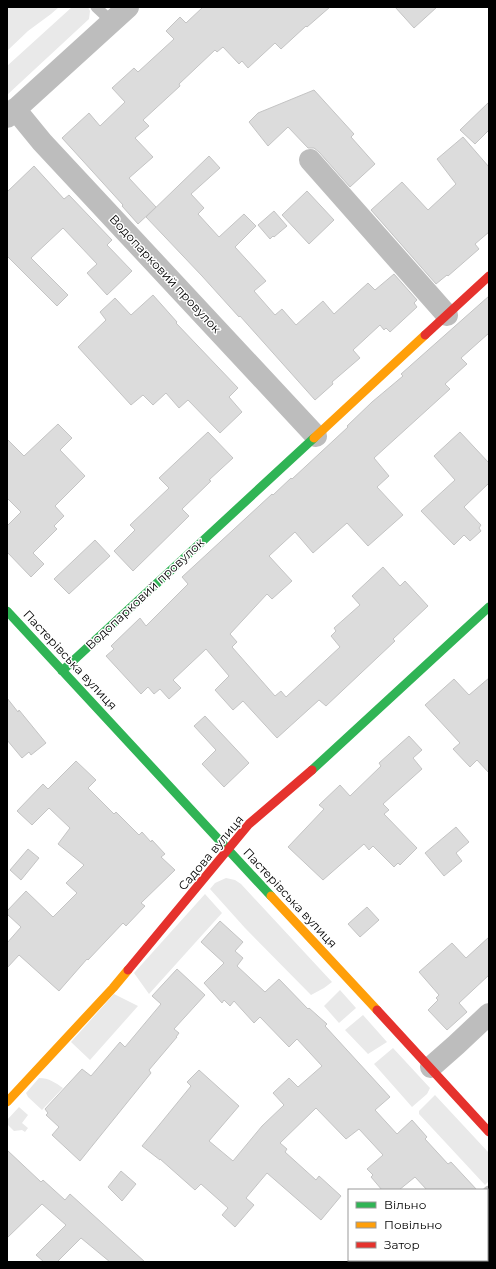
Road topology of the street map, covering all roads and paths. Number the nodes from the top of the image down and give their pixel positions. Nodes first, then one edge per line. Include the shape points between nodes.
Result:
1 (96, 7) edge
2 (128, 7) edge
3 (112, 22) junction
4 (11, 113) edge
5 (310, 160) dead end
6 (489, 276) edge
7 (447, 315) junction
8 (316, 436) junction
9 (489, 607) edge
10 (10, 620) edge
11 (62, 671) junction
12 (228, 850) junction
13 (489, 1014) edge
14 (431, 1067) junction
15 (7, 1102) edge
16 (489, 1132) edge

1 - 3 lane
2 - 3 street
3 - 4 street
4 - 8 street, Водопарковий провулок via 42,142
5 - 7 street
6 - 7 street, Водопарковий провулок
7 - 8 street, Водопарковий провулок
8 - 11 street, Водопарковий провулок
9 - 12 street, Садова вулиця via 250,824
10 - 11 street, Пастерівська вулиця
11 - 12 street, Пастерівська вулиця
12 - 14 street, Пастерівська вулиця
12 - 15 street, Садова вулиця via 113,988
13 - 14 street
14 - 16 street, Пастерівська вулиця

